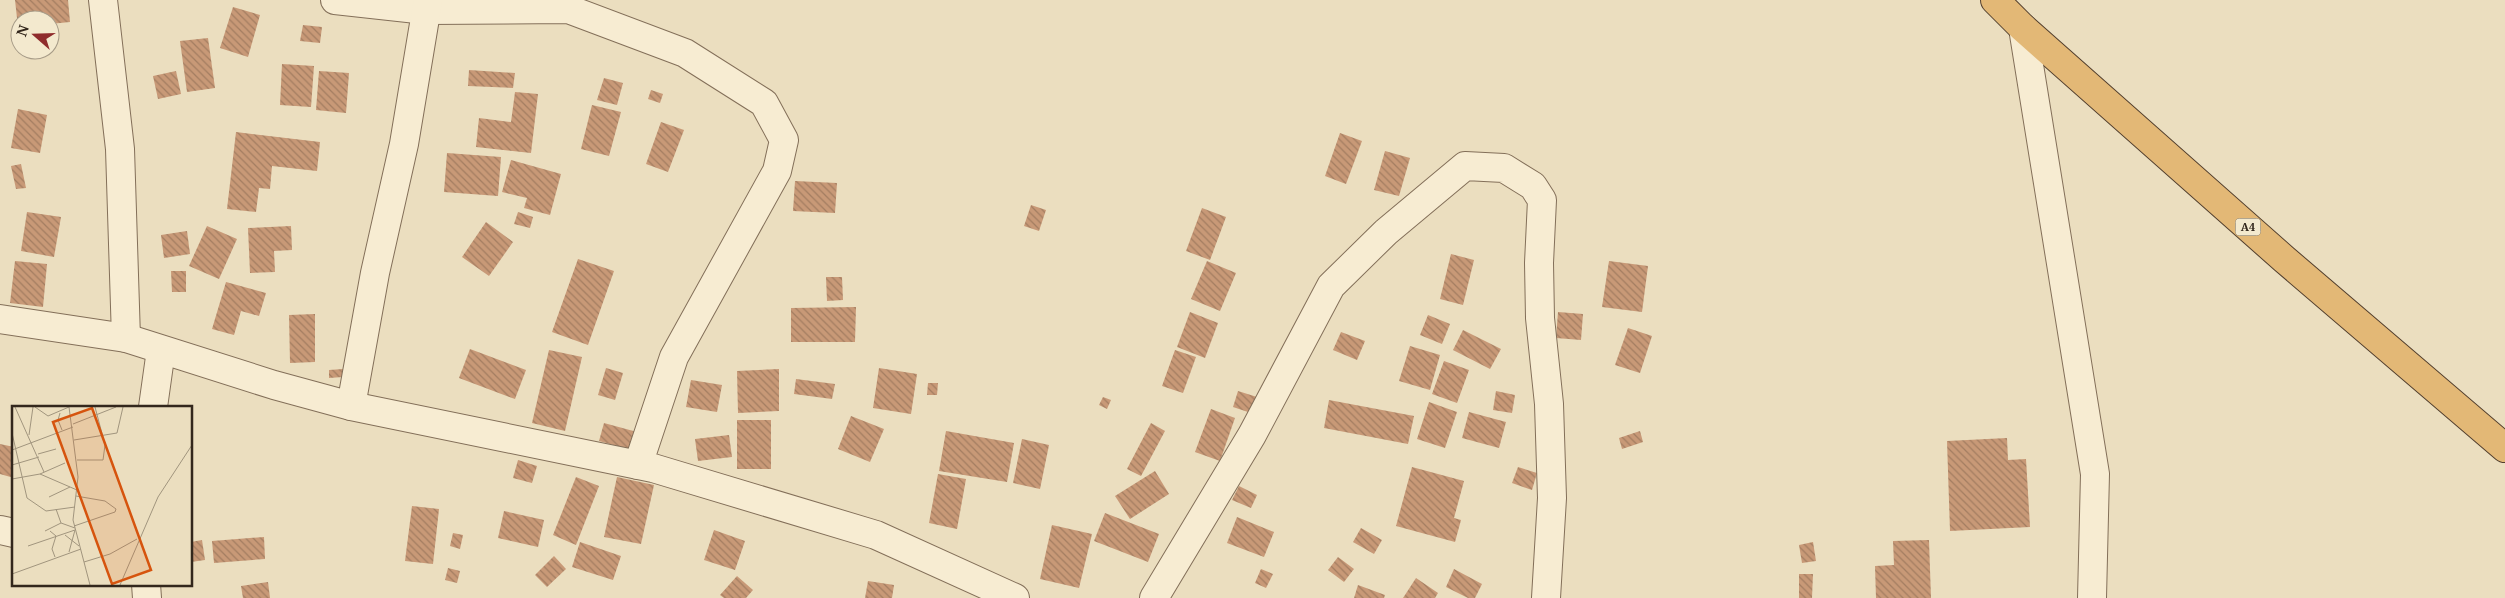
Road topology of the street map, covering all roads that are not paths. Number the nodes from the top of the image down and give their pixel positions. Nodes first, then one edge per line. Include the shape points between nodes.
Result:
1 (103, 0) edge
2 (336, 0) edge
3 (1995, 0) edge
4 (427, 5) edge
5 (2022, 28) junction
6 (0, 319) edge
7 (126, 338) junction
8 (161, 350) junction
9 (153, 406) edge
10 (351, 406) junction
11 (2505, 448) edge
12 (638, 465) junction
13 (1015, 598) edge
14 (1154, 598) edge
15 (1546, 598) edge
16 (2092, 598) edge

1 - 7 street via 120,149
2 - 4 street
3 - 5 highway, A4
4 - 10 street via 404,144 375,273
4 - 12 street via 568,9 685,53 764,103 784,140 777,171 674,357
5 - 11 highway, A4
5 - 16 street via 2095,474
6 - 7 street
7 - 8 street
8 - 9 street
8 - 10 street
10 - 12 street
12 - 13 street via 876,535
14 - 15 street via 1252,434 1331,286 1386,232 1465,166 1504,168 1533,186 1542,200 1540,318 1552,498

